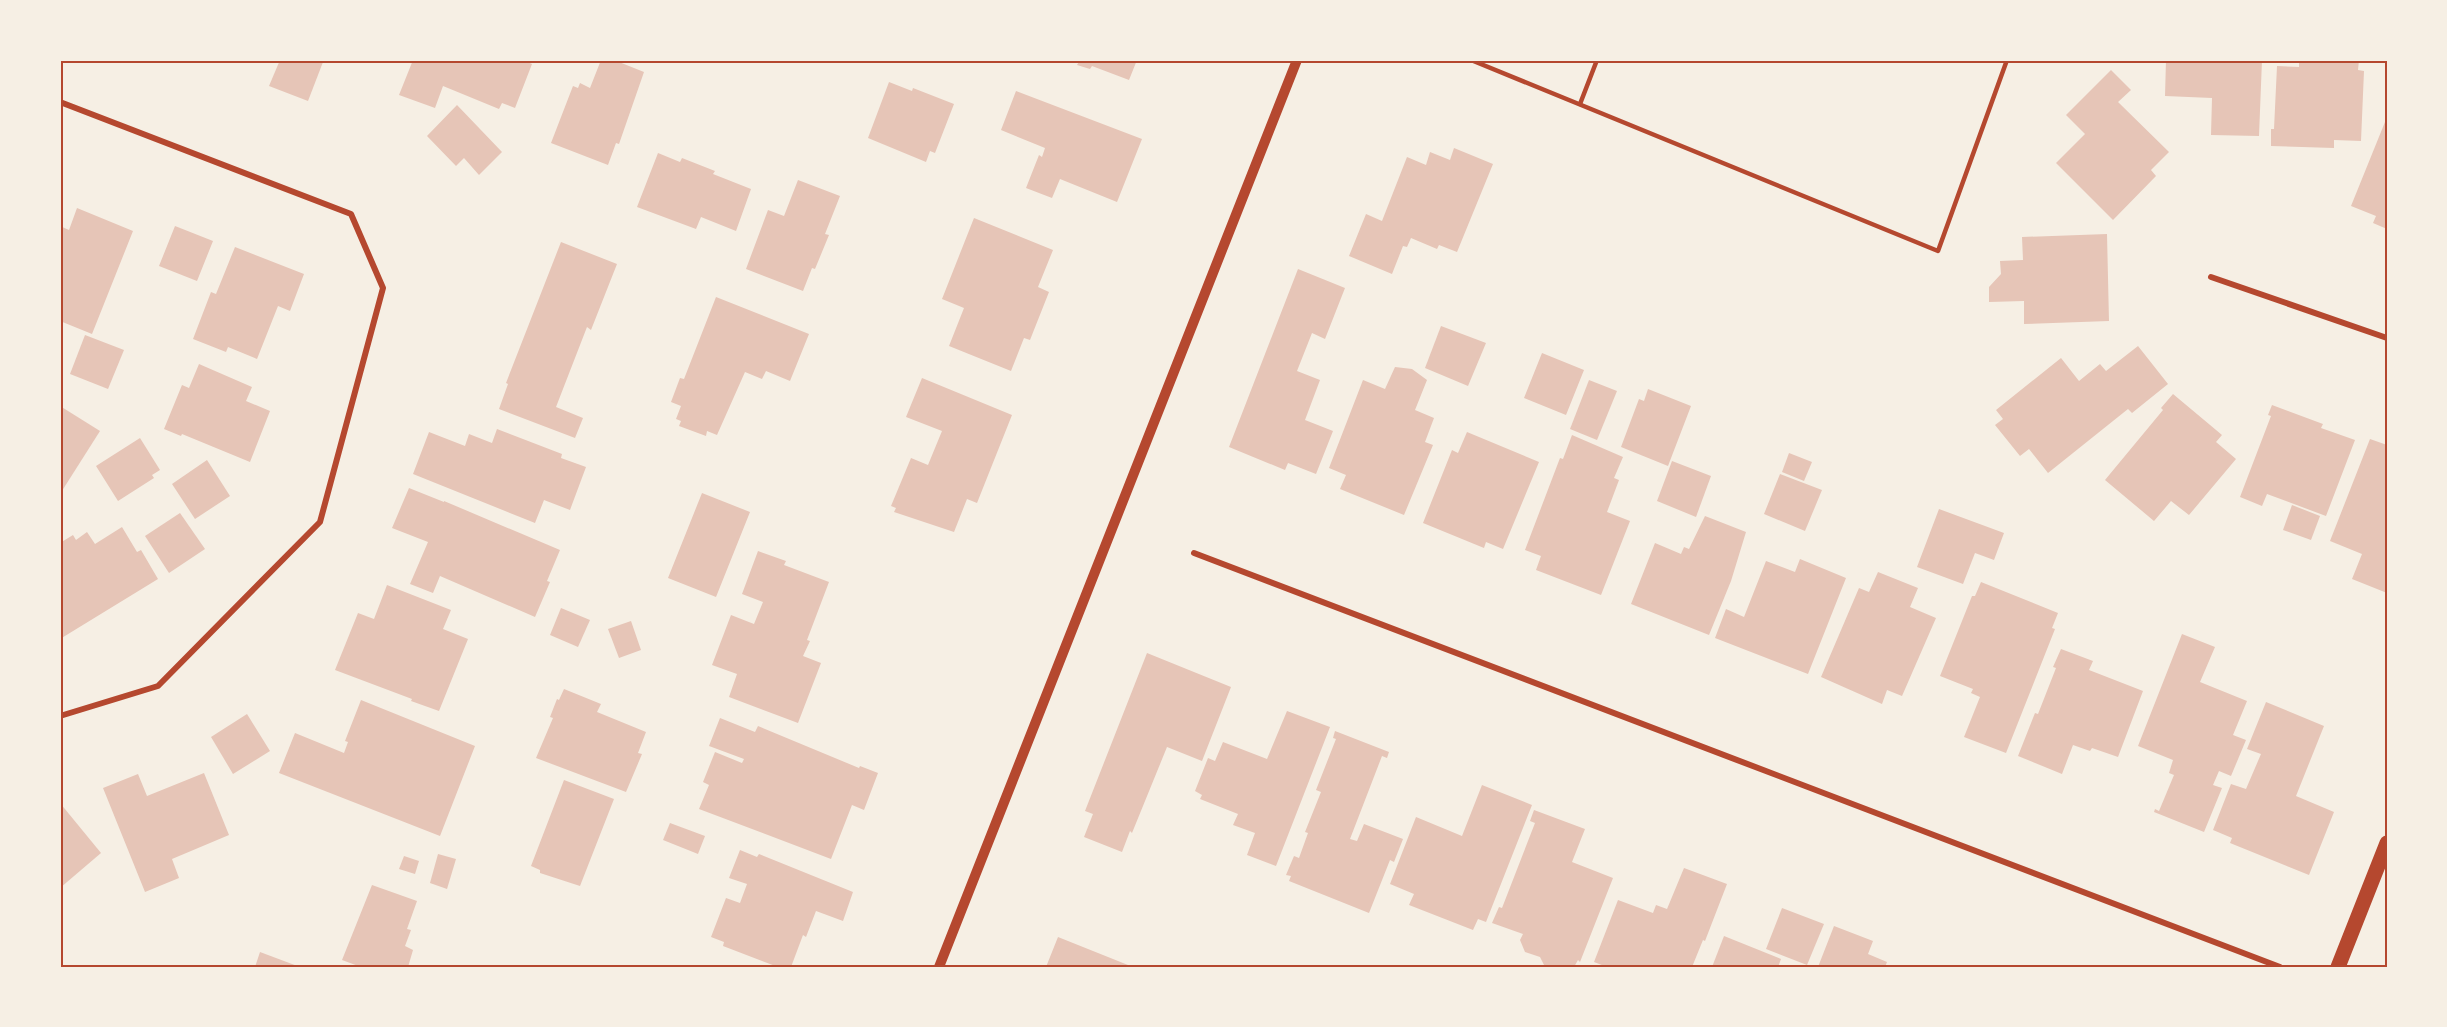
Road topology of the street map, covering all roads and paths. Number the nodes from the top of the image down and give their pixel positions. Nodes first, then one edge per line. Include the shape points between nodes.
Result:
1 (1297, 60) edge
2 (1471, 60) edge
3 (1597, 60) edge
4 (2007, 60) edge
5 (1479, 62) edge
6 (60, 102) edge
7 (1580, 104) junction
8 (2211, 277) dead end
9 (2387, 338) edge
10 (1194, 553) dead end
11 (60, 716) edge
12 (2387, 843) edge
13 (939, 967) edge
14 (2280, 967) edge
15 (2338, 967) edge

1 - 13 street
2 - 5 lane
3 - 7 lane
4 - 7 lane via 1938,251
5 - 7 lane
6 - 11 street via 351,214 383,288 320,522 158,686
8 - 9 street
10 - 14 street
12 - 15 main road

